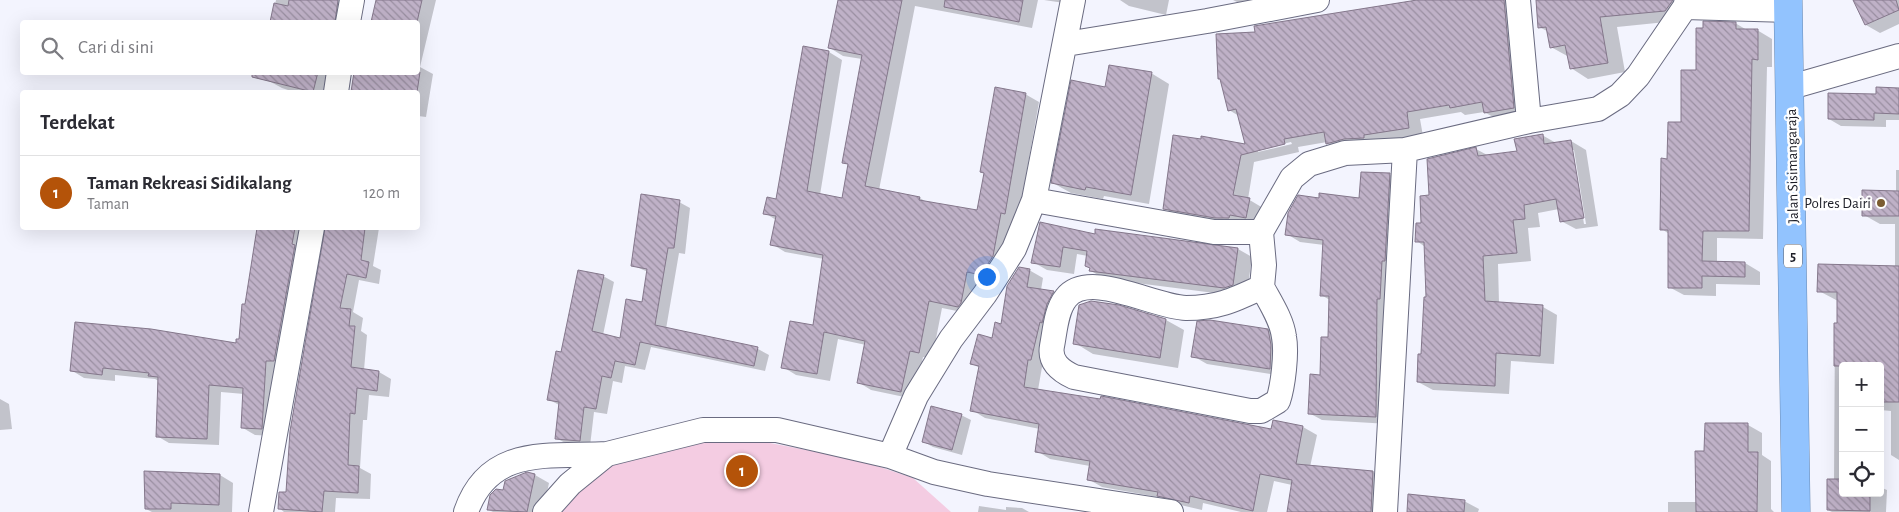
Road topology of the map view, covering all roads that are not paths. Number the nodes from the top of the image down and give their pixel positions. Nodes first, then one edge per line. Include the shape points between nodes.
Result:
1 (352, 0) edge
2 (1073, 0) edge
3 (1317, 0) edge
4 (1518, 0) edge
5 (1686, 3) edge
6 (1788, 5) edge
7 (348, 20) edge
8 (1066, 44) junction
9 (1899, 56) edge
10 (339, 75) edge
11 (1791, 87) junction
12 (336, 90) edge
13 (1529, 121) junction
14 (1405, 150) junction
15 (1034, 200) junction
16 (312, 230) edge
17 (1261, 232) junction
18 (1262, 287) junction
19 (608, 454) junction
20 (890, 456) junction
21 (261, 512) edge
22 (466, 512) edge
23 (545, 512) edge
24 (1171, 512) edge
25 (1385, 512) edge
26 (1796, 512) edge

1 - 7 street
2 - 8 street
3 - 8 street
4 - 13 street
5 - 6 street
5 - 13 street via 1638,76 1620,95 1598,109
6 - 11 highway, Jalan Sisimangaraja / 5
8 - 15 street
9 - 11 street
10 - 12 street
11 - 26 highway, Jalan Sisimangaraja / 5
13 - 14 street
14 - 17 street via 1345,153 1309,164 1292,178
14 - 25 street
15 - 17 street via 1214,232
15 - 20 street via 1014,249 916,396
16 - 21 street
17 - 18 street
18 - 18 street via 1224,304 1184,308 1095,286 1083,287 1064,299 1051,353 1056,365 1074,377 1250,411 1261,410 1278,400 1281,391 1284,338 1277,314
19 - 20 street via 702,430 777,430
19 - 22 street via 525,458 505,463 472,493
19 - 23 street via 570,484
20 - 24 street via 934,472 988,484

